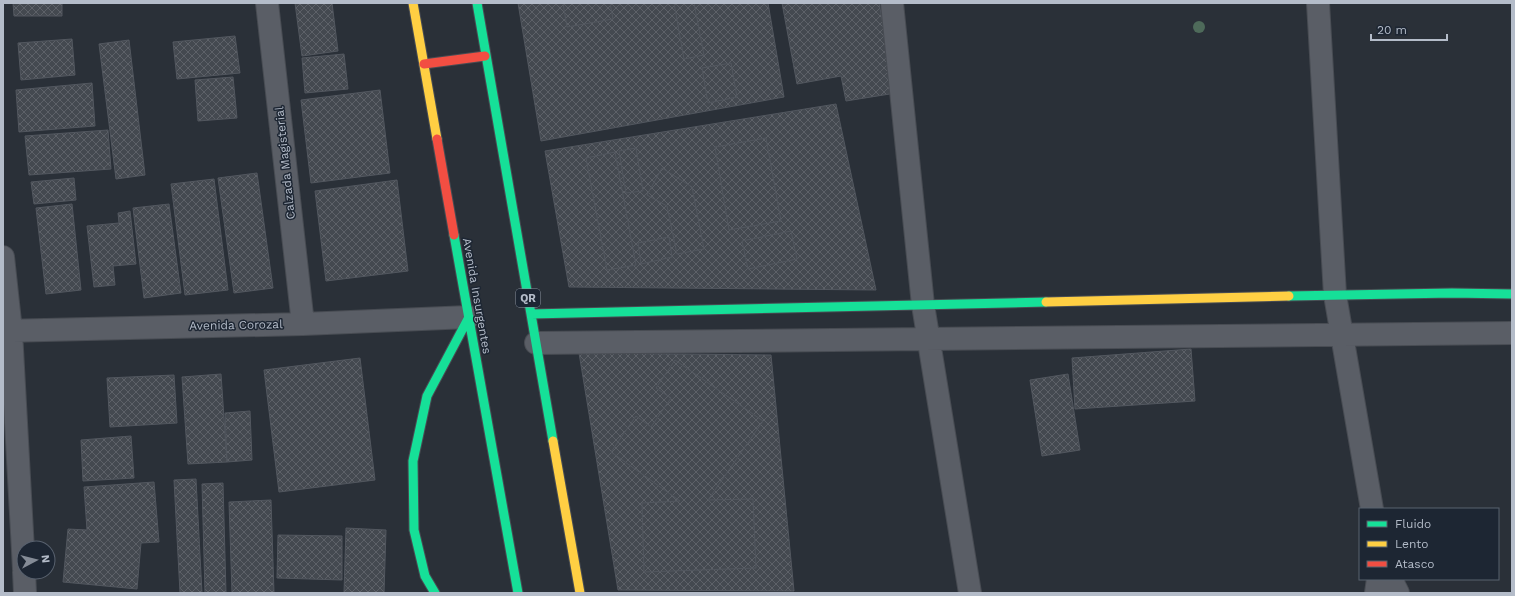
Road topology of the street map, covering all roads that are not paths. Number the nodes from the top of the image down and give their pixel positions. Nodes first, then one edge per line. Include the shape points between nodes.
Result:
1 (267, 3) edge
2 (413, 3) edge
3 (477, 3) edge
4 (892, 3) edge
5 (1318, 3) edge
6 (485, 56) junction
7 (424, 64) junction
8 (3, 257) edge
9 (1512, 294) edge
10 (1335, 295) junction
11 (922, 305) junction
12 (531, 314) junction
13 (469, 317) junction
14 (303, 324) junction
15 (7, 331) edge
16 (1512, 333) edge
17 (1342, 334) junction
18 (928, 339) junction
19 (536, 343) junction
20 (1372, 508) edge
21 (22, 540) edge
22 (24, 580) edge
23 (1378, 580) edge
24 (1392, 580) edge
25 (25, 593) edge
26 (435, 593) edge
27 (518, 593) edge
28 (580, 593) edge
29 (970, 593) edge
30 (1376, 593) edge
31 (1398, 593) edge

1 - 14 street, Calzada Magisterial
2 - 7 main road, Avenida Insurgentes
3 - 6 main road, QR
4 - 11 street
5 - 10 street
6 - 7 main road
6 - 12 main road, QR
7 - 13 main road, Avenida Insurgentes
8 - 15 street
9 - 10 main road
10 - 11 main road
10 - 17 street
11 - 12 main road
11 - 18 street
12 - 19 main road, QR
13 - 14 street, Avenida Corozal
13 - 26 main road via 427,396 413,461 414,530 425,576
13 - 27 main road, Avenida Insurgentes
14 - 15 street, Avenida Corozal
15 - 21 street
16 - 17 street
17 - 18 street
17 - 20 street
18 - 19 street
18 - 29 street
19 - 28 main road, QR
22 - 25 street
23 - 30 street
24 - 31 street

